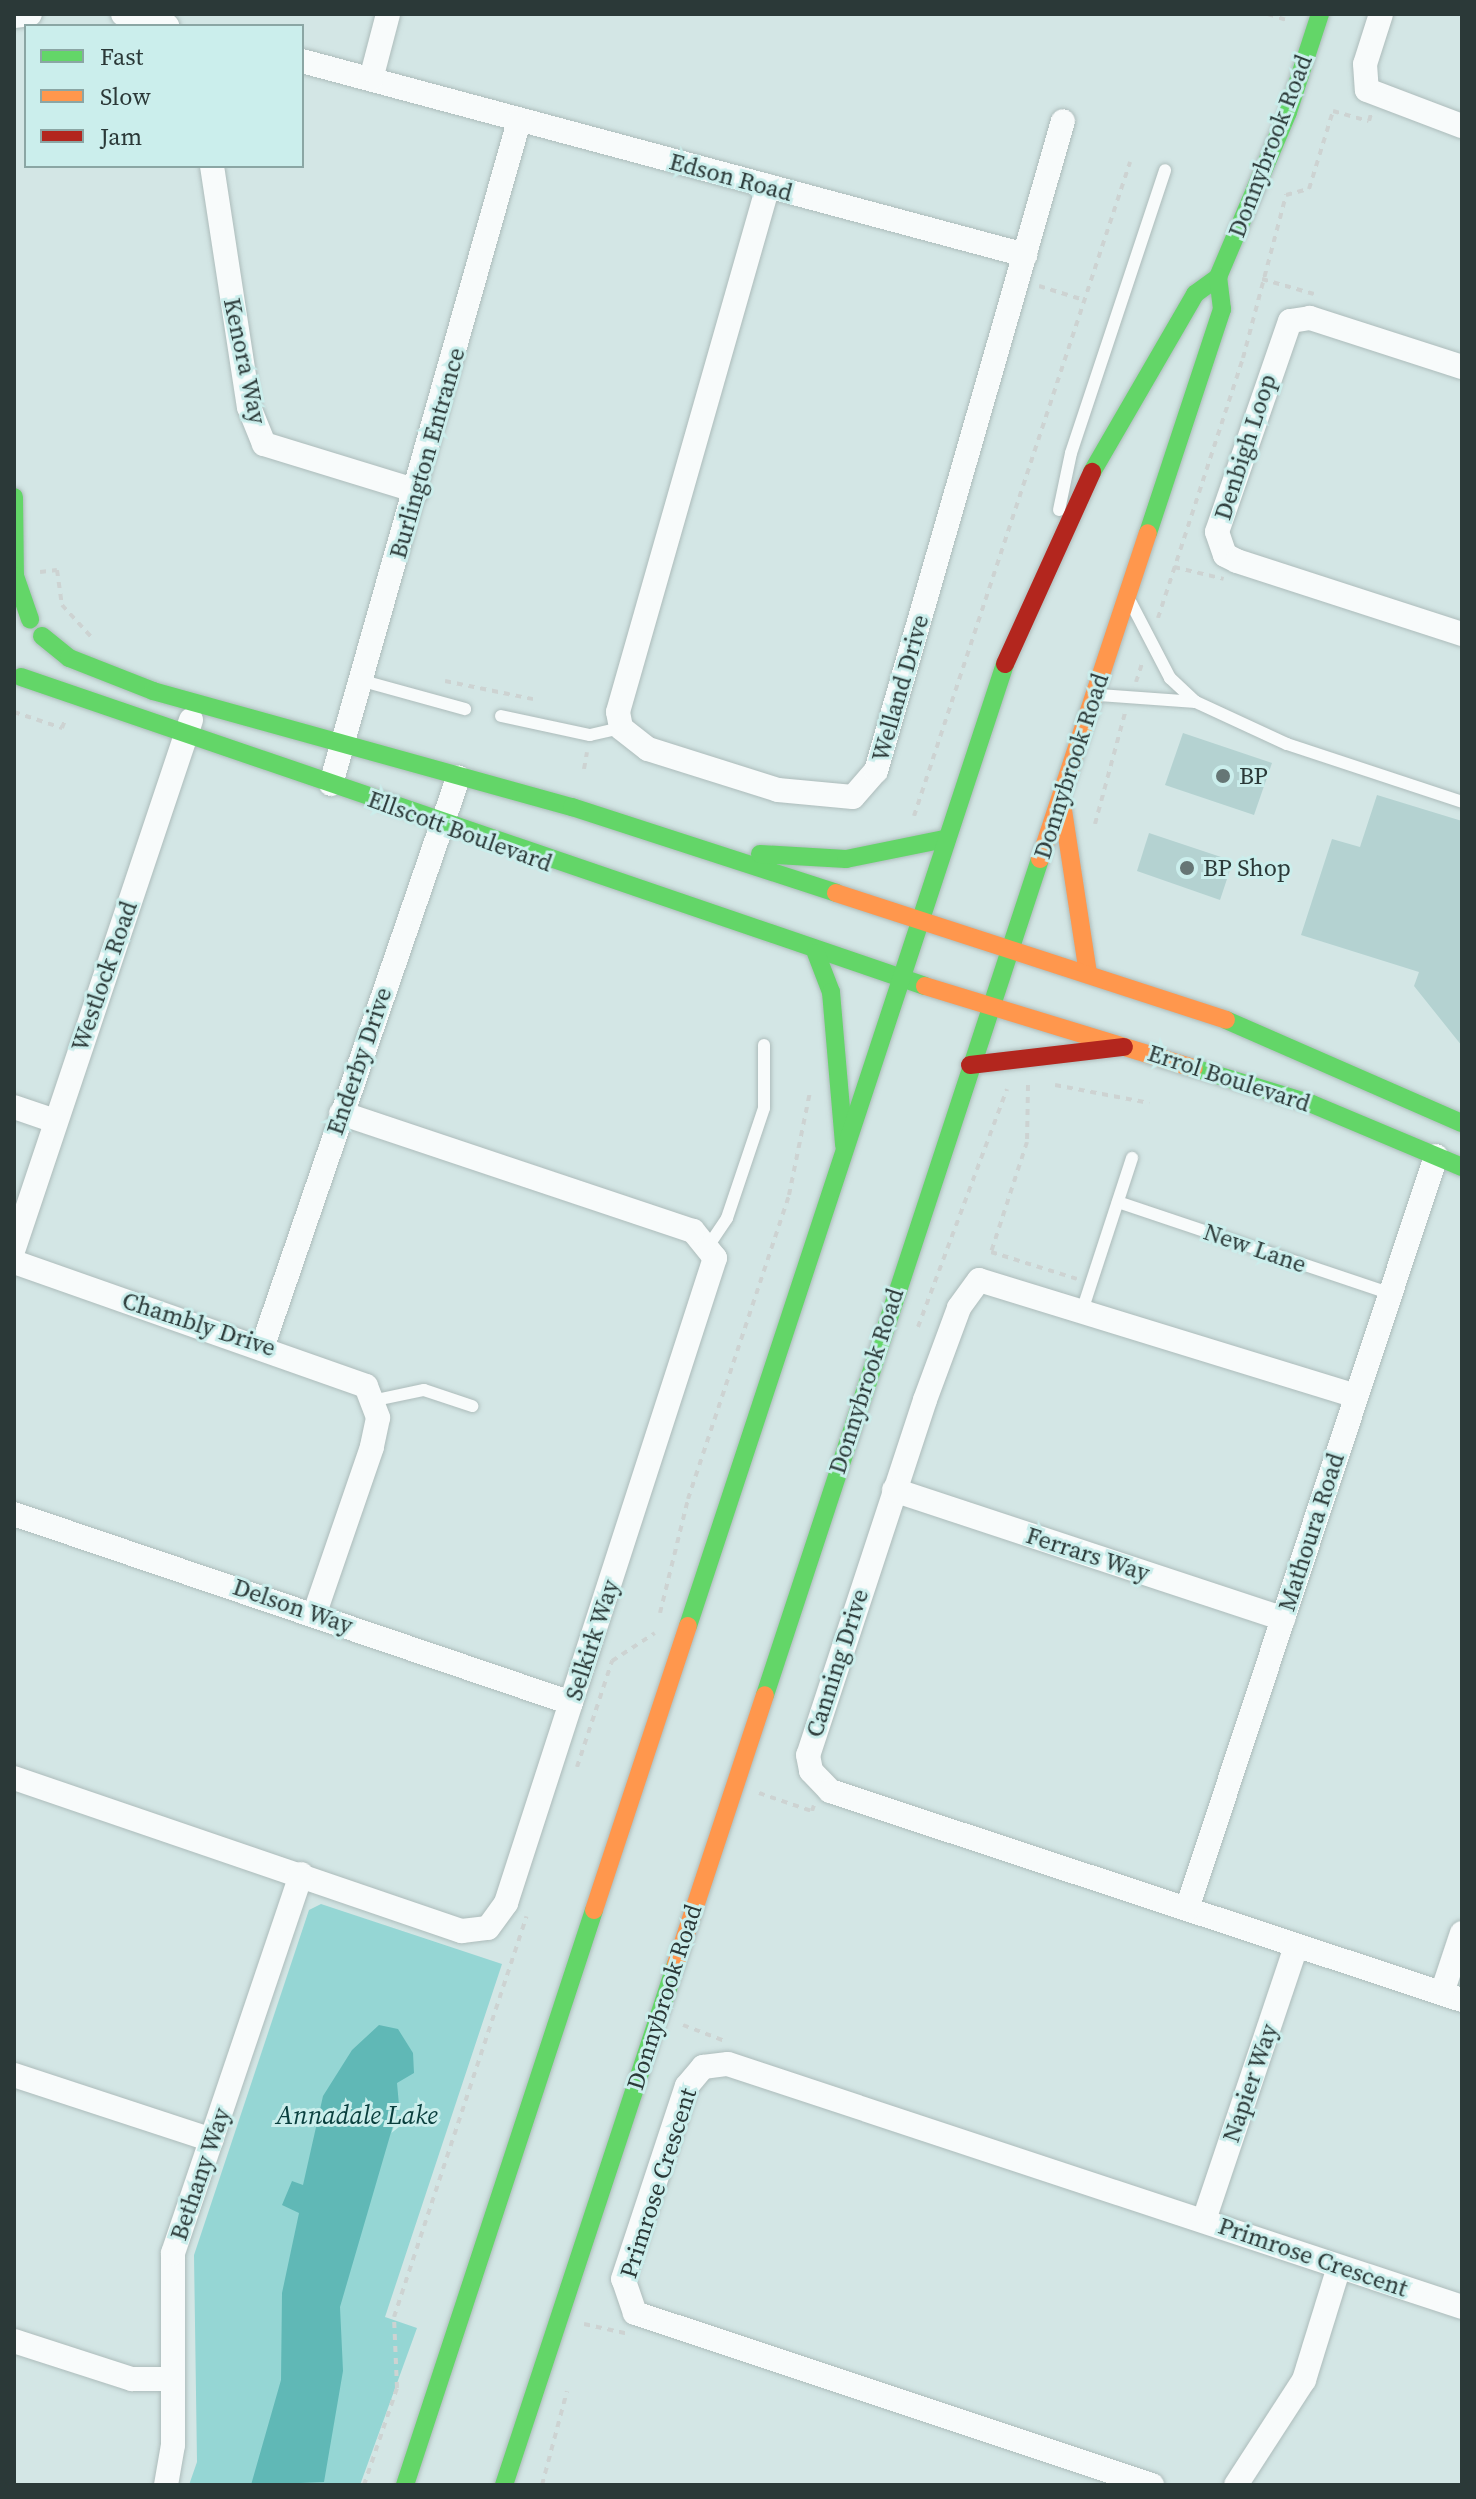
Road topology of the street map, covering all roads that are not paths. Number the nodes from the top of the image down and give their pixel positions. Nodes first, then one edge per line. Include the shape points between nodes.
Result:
1 (30, 14) edge
2 (123, 14) edge
3 (388, 14) edge
4 (1320, 14) edge
5 (1381, 14) edge
6 (14, 16) edge
7 (160, 24) edge
8 (304, 62) edge
9 (371, 79) junction
10 (519, 121) junction
11 (1063, 121) dead end
12 (1462, 126) edge
13 (212, 168) edge
14 (1165, 170) dead end
15 (768, 186) junction
16 (1025, 255) junction
17 (1218, 277) junction
18 (1462, 367) edge
19 (417, 491) junction
20 (14, 497) edge
21 (1051, 548) junction
22 (1127, 594) junction
23 (22, 616) edge
24 (1462, 634) edge
25 (42, 636) junction
26 (17, 677) edge
27 (363, 681) junction
28 (1094, 695) junction
29 (1196, 702) junction
30 (196, 704) junction
31 (465, 709) dead end
32 (501, 716) dead end
33 (621, 728) junction
34 (184, 737) junction
35 (344, 746) junction
36 (458, 778) junction
37 (331, 784) junction
38 (1063, 790) junction
39 (1462, 802) edge
40 (441, 823) junction
41 (944, 839) junction
42 (692, 847) junction
43 (918, 920) junction
44 (1010, 949) junction
45 (816, 953) junction
46 (1088, 974) junction
47 (901, 979) junction
48 (991, 1004) junction
49 (764, 1045) dead end
50 (1129, 1046) junction
51 (970, 1065) junction
52 (14, 1107) edge
53 (341, 1113) junction
54 (55, 1121) junction
55 (1462, 1123) edge
56 (845, 1149) junction
57 (1436, 1156) junction
58 (1132, 1158) dead end
59 (1462, 1167) edge
60 (1118, 1202) junction
61 (709, 1245) junction
62 (14, 1248) edge
63 (14, 1262) edge
64 (1392, 1294) junction
65 (1083, 1308) junction
66 (263, 1345) junction
67 (1356, 1396) junction
68 (376, 1400) junction
69 (472, 1406) dead end
70 (894, 1490) junction
71 (14, 1514) edge
72 (315, 1613) junction
73 (1283, 1619) junction
74 (571, 1703) junction
75 (14, 1778) edge
76 (301, 1874) junction
77 (1187, 1909) junction
78 (1462, 1933) edge
79 (1296, 1947) junction
80 (1452, 1996) edge
81 (14, 2075) edge
82 (212, 2140) junction
83 (1204, 2220) junction
84 (1339, 2267) junction
85 (1462, 2307) edge
86 (14, 2341) edge
87 (173, 2379) junction
88 (166, 2485) edge
89 (405, 2485) edge
90 (504, 2485) edge
91 (1152, 2485) edge
92 (1236, 2485) edge

1 - 6 street
2 - 7 street
3 - 9 street
4 - 17 main road, Donnybrook Road via 1288,112
5 - 12 street via 1364,78 1375,98
8 - 9 street, Edson Road
9 - 10 street, Edson Road
10 - 15 street, Edson Road
10 - 19 street, Burlington Entrance
11 - 16 street
13 - 19 street, Kenora Way via 249,407 264,444
14 - 21 lane, Donnybrook Road via 1071,453
15 - 16 street, Edson Road
15 - 33 street via 623,691
16 - 33 street, Welland Drive via 876,771 864,789 838,798 778,790 648,749
17 - 21 main road, Donnybrook Road via 1195,294
17 - 22 main road, Donnybrook Road via 1222,309
18 - 24 street, Denbigh Loop via 1298,316 1284,327 1217,532 1230,558
19 - 27 street, Burlington Entrance
20 - 23 main road, Ellscott Boulevard via 15,576
21 - 41 main road, Donnybrook Road
22 - 28 main road, Donnybrook Road
22 - 29 lane via 1170,678
23 - 25 main road, Ellscott Boulevard
25 - 26 main road via 37,665
25 - 30 main road, Ellscott Boulevard via 76,662
26 - 34 main road, Ellscott Boulevard via 63,686
27 - 31 lane
27 - 35 street, Burlington Entrance
28 - 29 lane
28 - 38 main road, Donnybrook Road
29 - 39 lane via 1287,744
30 - 34 street, Westlock Road
30 - 35 main road, Ellscott Boulevard
32 - 33 lane via 590,735
34 - 37 main road, Ellscott Boulevard
34 - 54 street, Westlock Road
35 - 36 main road, Ellscott Boulevard
35 - 37 street, Burlington Entrance
36 - 40 street, Enderby Drive
36 - 42 main road, Ellscott Boulevard
37 - 40 main road, Ellscott Boulevard
38 - 44 main road, Donnybrook Road
38 - 46 main road
40 - 45 main road, Ellscott Boulevard
40 - 53 street, Enderby Drive
41 - 42 main road via 846,859
41 - 43 main road, Donnybrook Road
42 - 43 main road, Ellscott Boulevard
43 - 44 main road, Ellscott Boulevard
43 - 47 main road, Donnybrook Road
44 - 46 main road, Errol Boulevard
44 - 48 main road, Donnybrook Road
45 - 47 main road, Ellscott Boulevard
45 - 56 main road via 833,1003
46 - 55 main road, Errol Boulevard via 1325,1057
47 - 48 main road, Errol Boulevard
47 - 56 main road, Donnybrook Road
48 - 50 main road, Errol Boulevard
48 - 51 main road, Donnybrook Road
49 - 61 lane via 764,1108 727,1218
50 - 51 main road
50 - 57 main road, Errol Boulevard via 1386,1131
51 - 90 main road, Donnybrook Road
52 - 54 street
53 - 61 street via 693,1231
53 - 66 street, Enderby Drive
54 - 62 street, Westlock Road
56 - 89 main road, Donnybrook Road
57 - 59 main road, Errol Boulevard
57 - 64 street, Mathoura Road
58 - 60 lane
60 - 64 lane, New Lane
60 - 65 lane
61 - 74 street, Selkirk Way via 713,1275
63 - 66 street, Chambly Drive
64 - 67 street, Mathoura Road
65 - 67 street, Canning Drive
65 - 70 street, Canning Drive via 979,1280 959,1308
66 - 68 street, Chambly Drive via 350,1375
67 - 73 street, Mathoura Road
68 - 69 lane via 424,1390
68 - 72 street via 372,1447
70 - 73 street, Ferrars Way
70 - 77 street, Canning Drive via 810,1738 811,1771 821,1785
71 - 72 street, Delson Way
72 - 74 street, Delson Way
73 - 77 street, Mathoura Road
74 - 76 street, Selkirk Way via 506,1903 488,1928 452,1928
75 - 76 street, Selkirk Way
76 - 82 street, Bethany Way
77 - 79 street
78 - 80 street
79 - 80 street
79 - 83 street, Napier Way
81 - 82 street
82 - 87 street, Bethany Way via 173,2253
83 - 84 street, Primrose Crescent
83 - 91 street, Primrose Crescent via 718,2063 703,2067 682,2100 623,2279 635,2313
84 - 85 street, Primrose Crescent
84 - 92 street via 1304,2380
86 - 87 street via 132,2379
87 - 88 street, Bethany Way

